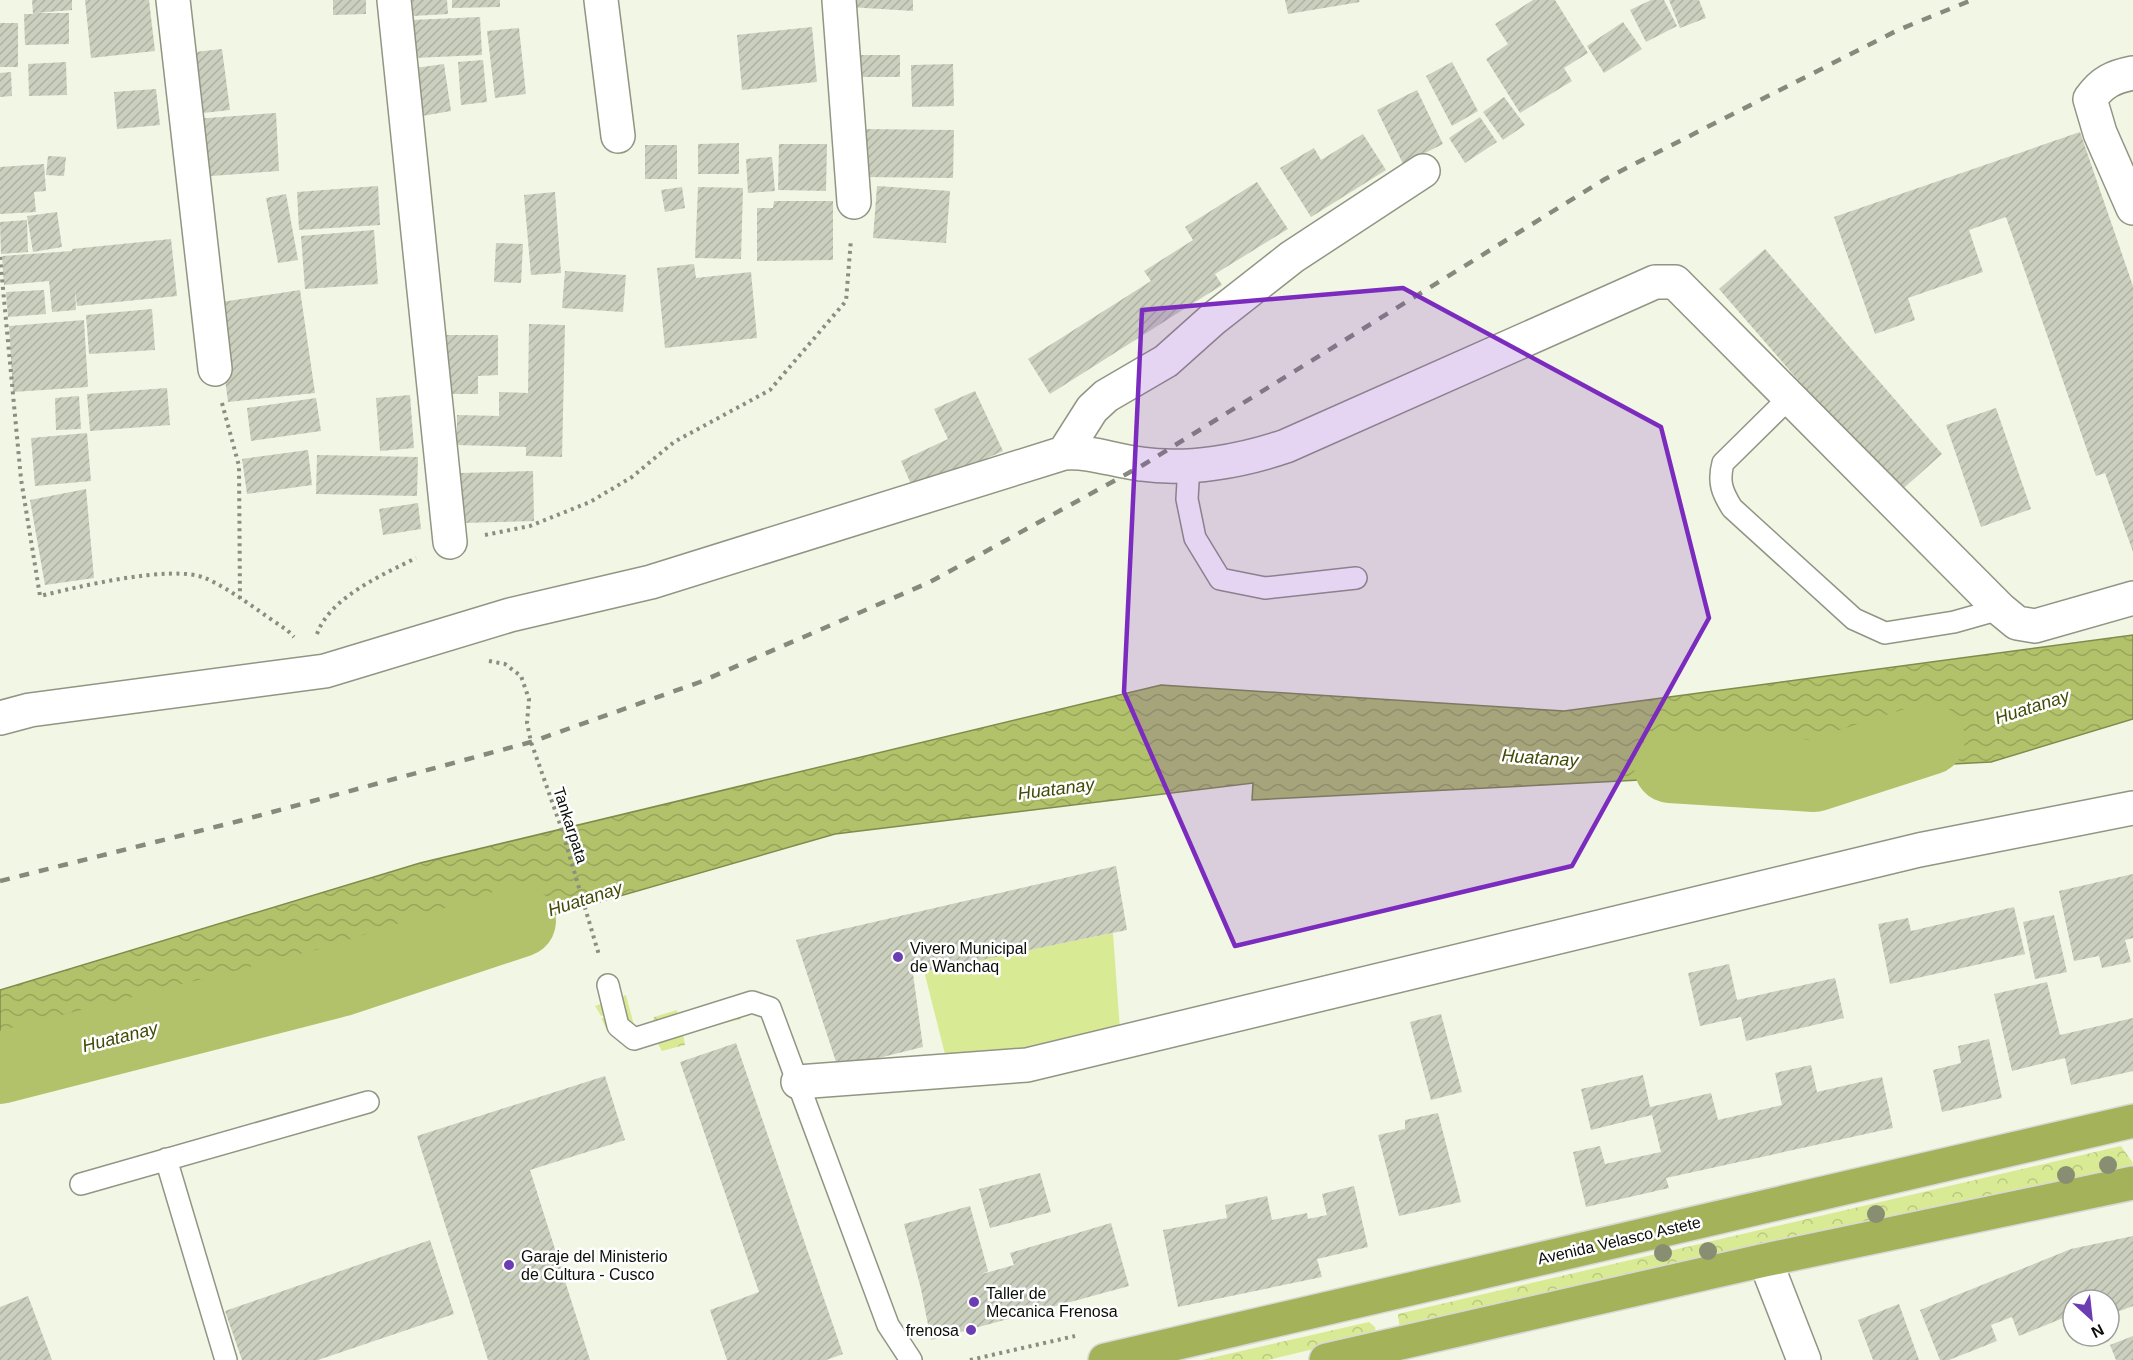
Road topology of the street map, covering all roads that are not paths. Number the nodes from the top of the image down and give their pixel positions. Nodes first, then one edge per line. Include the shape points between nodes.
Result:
1 (173, 0) edge
2 (394, 0) edge
3 (601, 0) edge
4 (839, 0) edge
5 (2133, 73) edge
6 (618, 136) dead end
7 (1424, 171) dead end
8 (854, 202) road end
9 (2133, 208) edge
10 (215, 369) road end
11 (1790, 397) junction
12 (1064, 453) junction
13 (1189, 465) junction
14 (450, 542) road end
15 (1356, 578) dead end
16 (2133, 598) edge
17 (2000, 609) junction
18 (0, 718) edge
19 (2133, 808) edge
20 (608, 985) road end
21 (798, 1082) junction
22 (368, 1102) dead end
23 (2133, 1121) edge
24 (166, 1159) junction
25 (81, 1184) dead end
26 (2133, 1184) edge
27 (1765, 1260) junction
28 (1372, 1355) edge
29 (226, 1360) edge
30 (911, 1360) edge
31 (1105, 1360) edge
32 (1326, 1360) edge
33 (1804, 1360) edge

1 - 10 street
2 - 14 street
3 - 6 street
4 - 8 street
5 - 9 street via 2111,77 2090,99
7 - 12 street via 1292,257 1166,361 1106,396 1092,409
11 - 13 street via 1675,282 1655,282 1286,447 1253,458
11 - 17 street
11 - 17 lane via 1723,463 1719,478 1732,508 1854,619 1868,627 1885,633 1954,622
12 - 13 street via 1082,452 1143,465
12 - 18 street via 651,582 510,615 443,637
13 - 15 lane via 1187,499 1195,538 1221,579 1265,588
16 - 17 street via 2035,626 2017,623
19 - 21 street via 1919,850 1027,1065
20 - 21 lane via 618,1026 634,1039 752,1002 762,1003 770,1008
21 - 30 lane via 888,1325
22 - 24 lane
23 - 31 highway, Avenida Velasco Astete
24 - 25 lane
24 - 29 lane
26 - 27 highway
27 - 28 highway
27 - 33 street
28 - 32 highway

